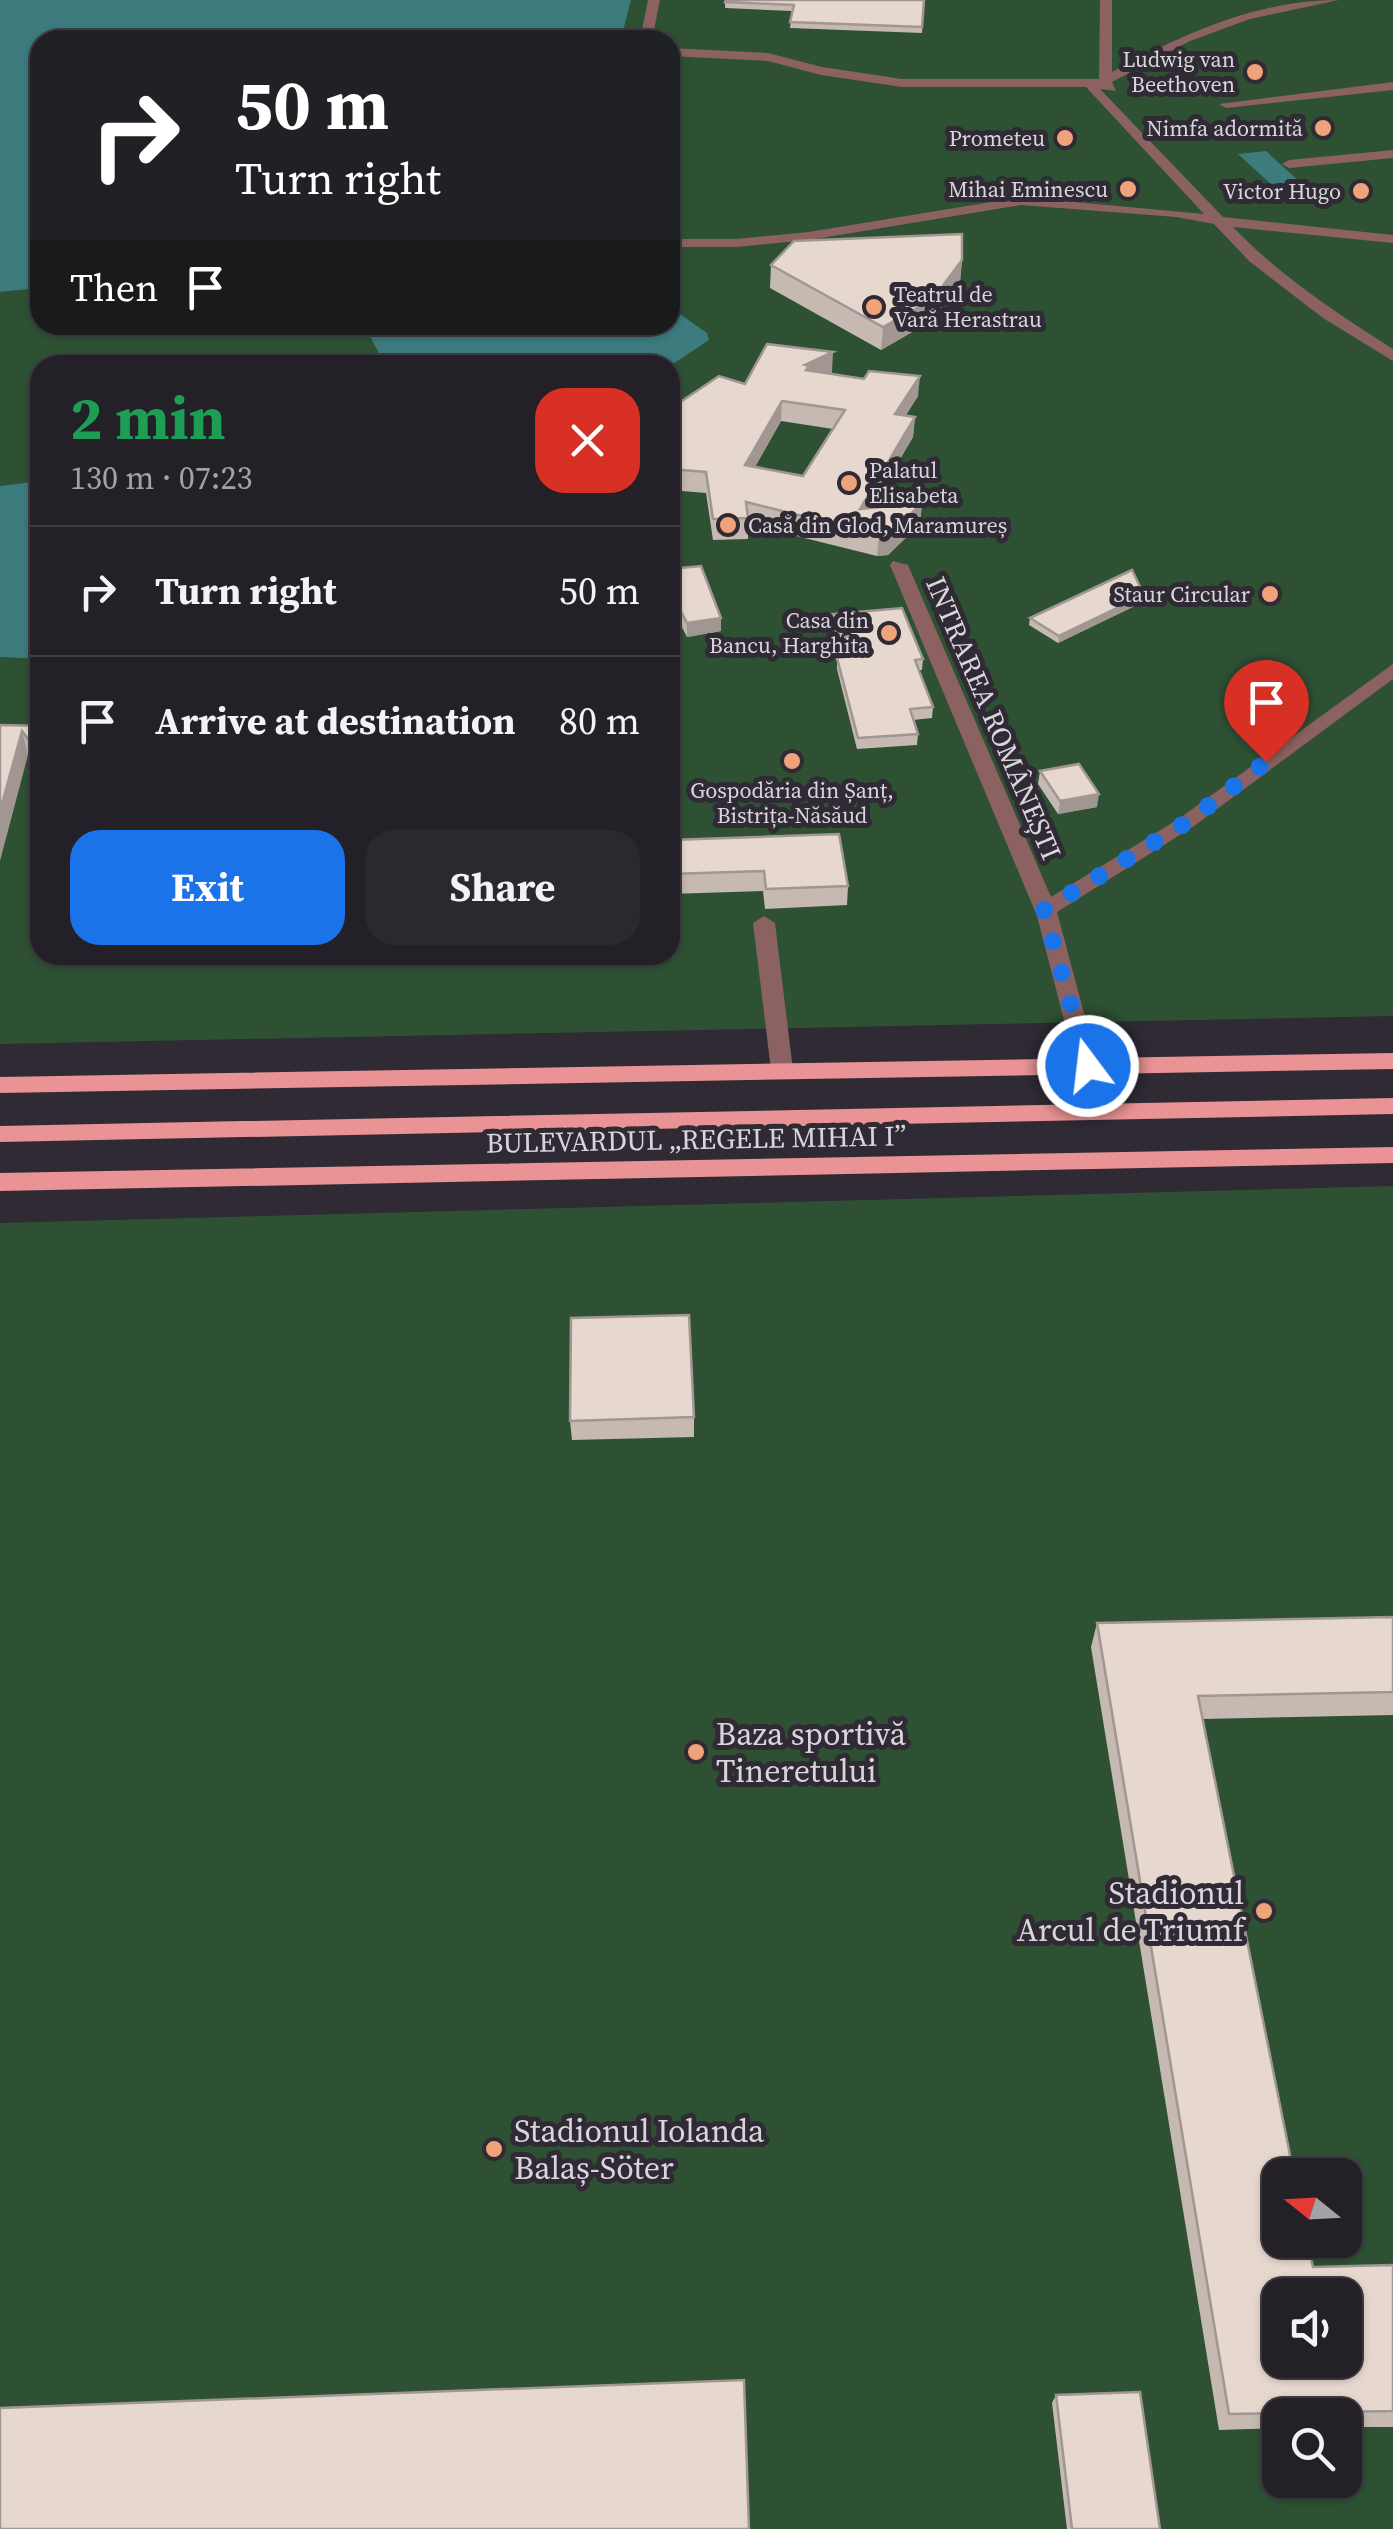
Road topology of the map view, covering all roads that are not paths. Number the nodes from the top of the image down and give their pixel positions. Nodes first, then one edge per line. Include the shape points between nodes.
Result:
1 (654, 0) edge
2 (1106, 0) edge
3 (1333, 0) edge
4 (648, 30) edge
5 (680, 53) edge
6 (1106, 82) junction
7 (1393, 86) edge
8 (1226, 104) dead end
9 (1393, 154) edge
10 (1289, 164) dead end
11 (1218, 220) junction
12 (1243, 225) junction
13 (1393, 239) edge
14 (680, 242) edge
15 (1393, 356) edge
16 (899, 565) dead end
17 (1393, 670) edge
18 (1044, 910) junction
19 (764, 923) dead end
20 (1393, 1060) edge
21 (1088, 1066) junction
22 (782, 1070) junction
23 (0, 1085) edge
24 (1393, 1106) edge
25 (0, 1134) edge
26 (1393, 1155) edge
27 (0, 1182) edge

1 - 4 street
2 - 6 street
3 - 6 street via 1220,25
5 - 6 street via 768,57 902,82
6 - 11 street via 1092,88
6 - 12 street
7 - 8 street
9 - 10 street
11 - 12 street
11 - 14 street via 1006,201 810,236
11 - 15 street via 1254,258
12 - 13 street
16 - 18 street, INTRAREA ROMÂNEȘTI
17 - 18 street via 1187,822
18 - 21 street, INTRAREA ROMÂNEȘTI
19 - 22 street
20 - 21 main road
21 - 22 main road
22 - 23 main road
24 - 25 main road, BULEVARDUL „REGELE MIHAI I”
26 - 27 main road, BULEVARDUL „REGELE MIHAI I”

